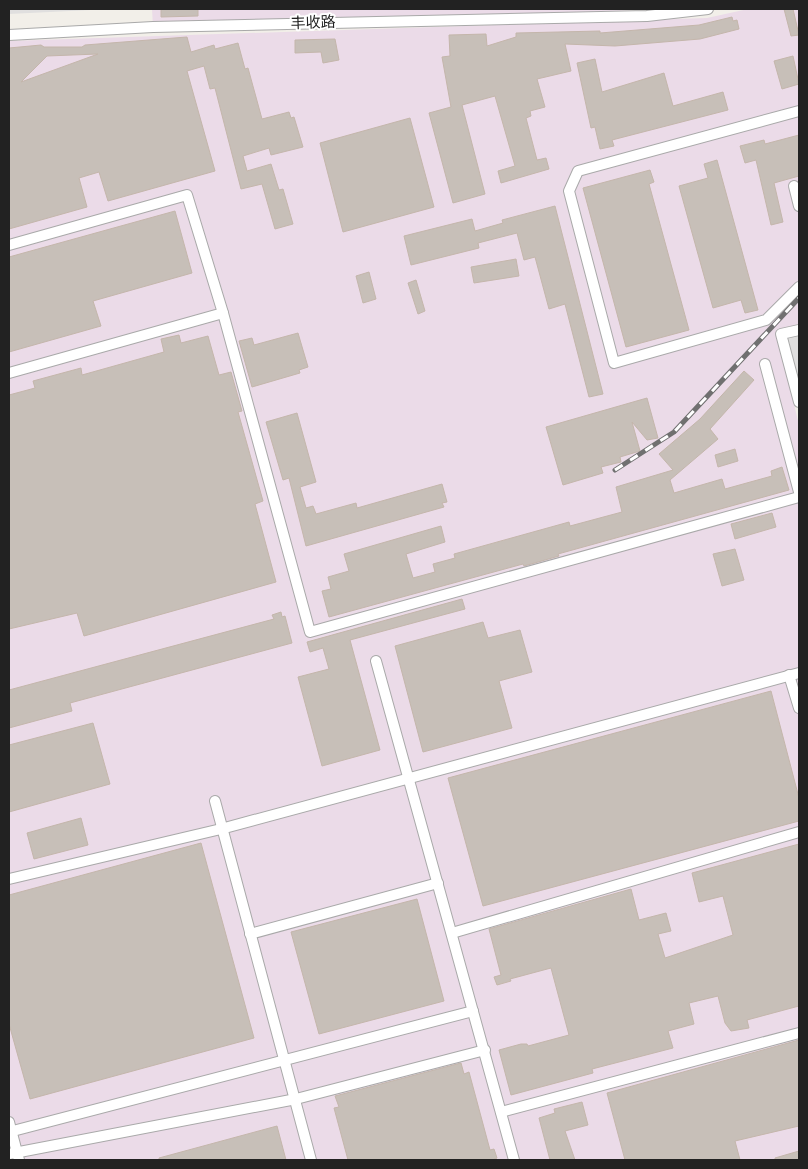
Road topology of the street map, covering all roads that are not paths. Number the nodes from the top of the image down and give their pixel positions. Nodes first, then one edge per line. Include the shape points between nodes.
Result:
1 (708, 9) edge
2 (9, 35) edge
3 (799, 111) edge
4 (794, 186) dead end
5 (799, 206) edge
6 (9, 246) edge
7 (799, 287) edge
8 (223, 312) junction
9 (799, 330) edge
10 (765, 364) dead end
11 (9, 373) edge
12 (799, 402) edge
13 (799, 492) edge
14 (799, 497) edge
15 (376, 662) dead end
16 (794, 674) edge
17 (799, 708) edge
18 (410, 778) junction
19 (215, 801) dead end
20 (221, 829) junction
21 (799, 832) edge
22 (9, 879) edge
23 (438, 883) junction
24 (452, 933) junction
25 (250, 934) junction
26 (473, 1011) junction
27 (799, 1033) edge
28 (484, 1050) junction
29 (286, 1061) junction
30 (296, 1099) junction
31 (501, 1112) junction
32 (10, 1128) edge
33 (15, 1155) edge
34 (311, 1160) edge
35 (514, 1160) edge

1 - 2 street, 丰收路 via 647,16 173,27
3 - 7 street via 578,171 569,191 614,363 766,320
4 - 5 street
6 - 8 street via 187,195
8 - 11 street
8 - 14 street via 310,632
9 - 12 street via 781,334
10 - 13 street
15 - 18 street
16 - 17 street
16 - 18 street
18 - 20 street
18 - 23 street
19 - 20 street
20 - 22 street
20 - 25 street
21 - 24 street
23 - 24 street
23 - 25 street
24 - 26 street
25 - 29 street
26 - 28 street
26 - 29 street
27 - 31 street
28 - 30 street
28 - 31 street
29 - 30 street
29 - 32 street
30 - 33 street
30 - 34 street
31 - 35 street
32 - 33 street

